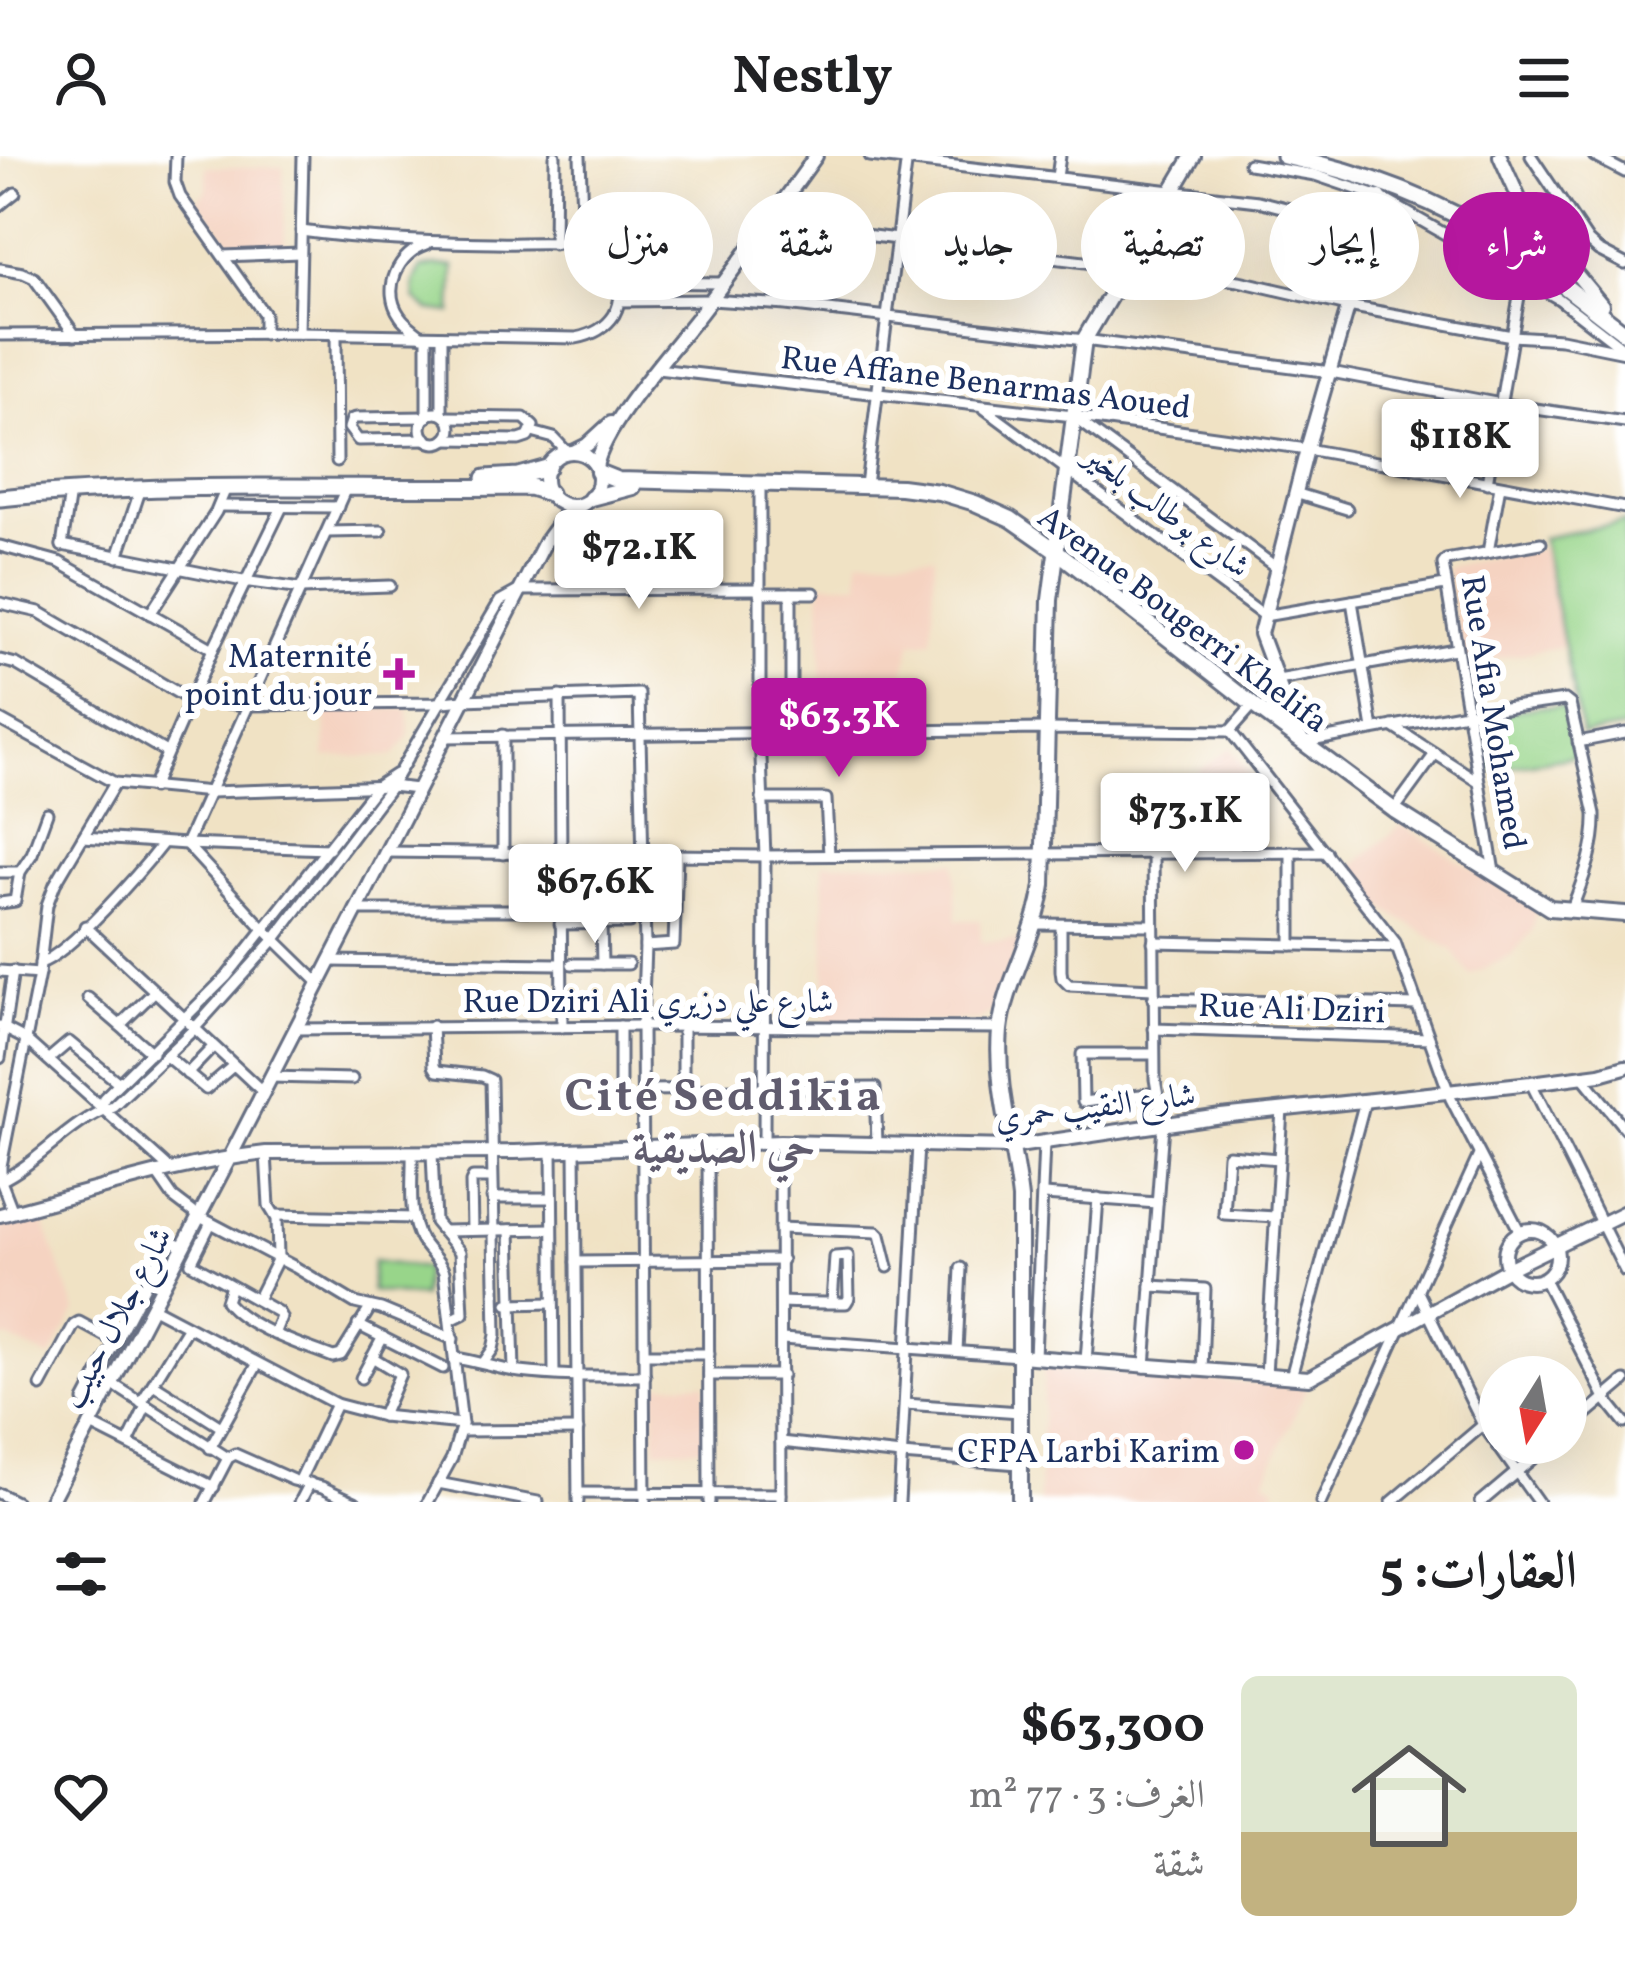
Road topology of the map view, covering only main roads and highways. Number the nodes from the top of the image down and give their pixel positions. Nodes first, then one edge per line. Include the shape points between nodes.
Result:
1 (1193, 156) edge
2 (1284, 156) edge
3 (1325, 156) edge
4 (1625, 323) edge
5 (1625, 333) edge
6 (547, 468) road end
7 (597, 469) road end
8 (671, 482) junction
9 (0, 494) edge
10 (550, 495) road end
11 (588, 500) road end
12 (1054, 549) junction
13 (1625, 914) edge
14 (1019, 1502) edge

1 - 12 main road via 1084,340
2 - 5 highway via 1361,175 1456,214
3 - 4 highway via 1419,185 1477,214
6 - 9 highway via 496,478 117,481
7 - 8 main road, Avenue Bougerri Khelifa via 612,479
8 - 11 main road, Avenue Bougerri Khelifa
8 - 12 main road, Avenue Bougerri Khelifa via 939,492 1011,519
9 - 10 highway via 530,488
12 - 13 main road, Avenue Bougerri Khelifa via 1394,810 1550,908
12 - 14 main road via 1042,885 1000,1028 1027,1357

